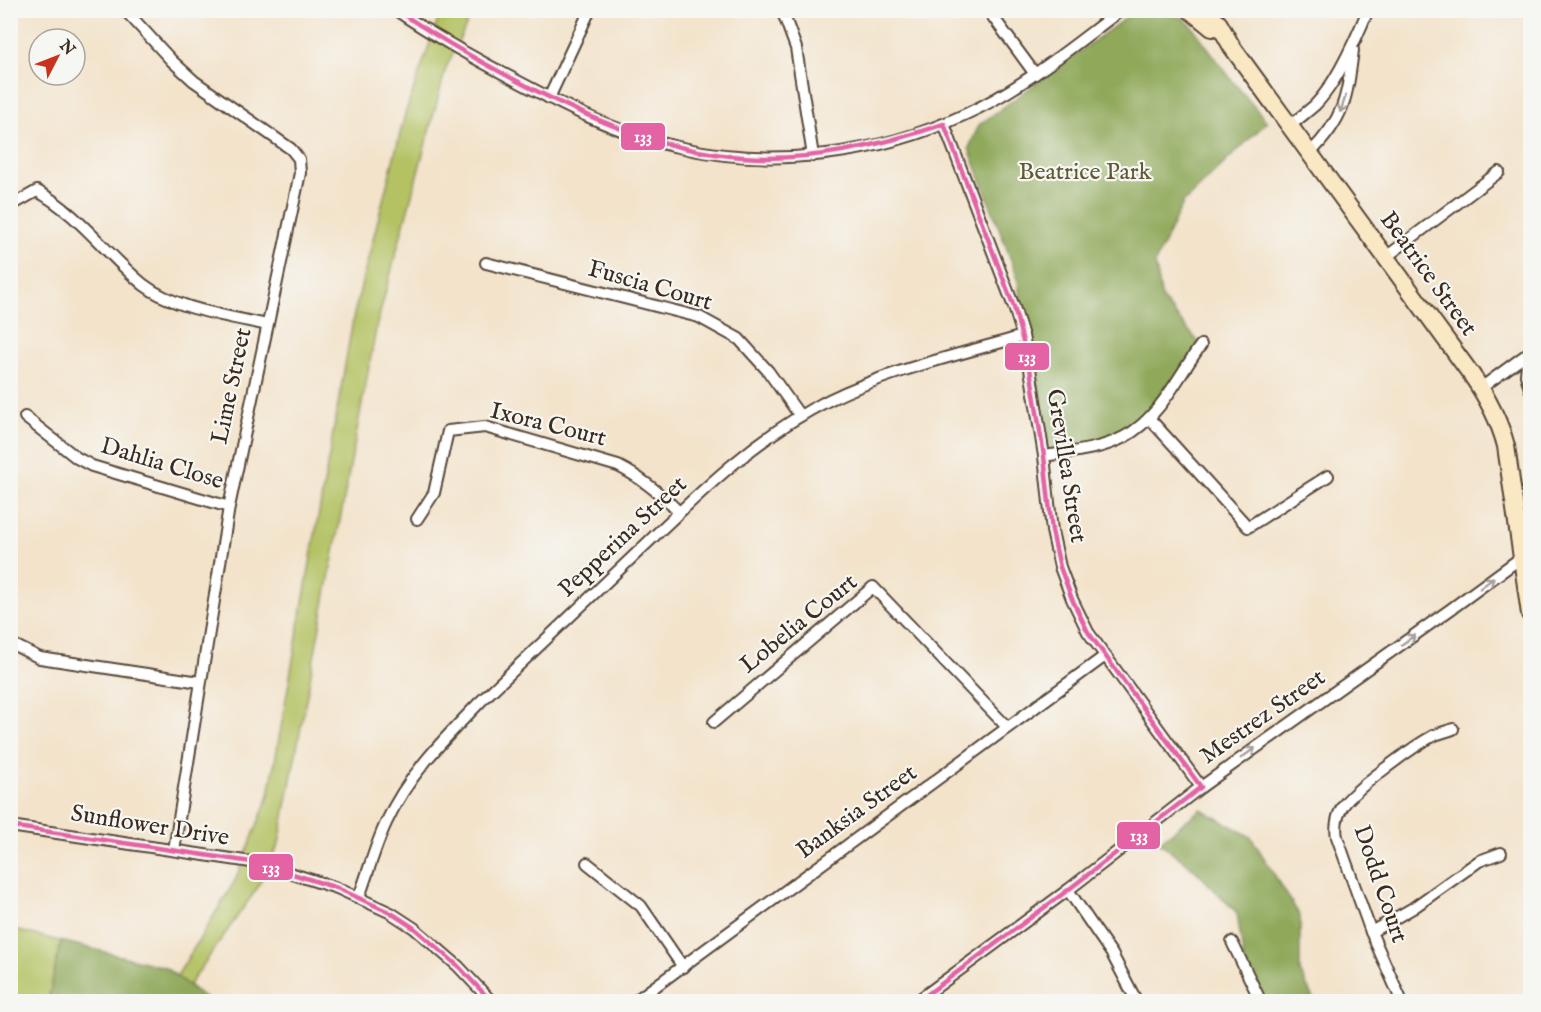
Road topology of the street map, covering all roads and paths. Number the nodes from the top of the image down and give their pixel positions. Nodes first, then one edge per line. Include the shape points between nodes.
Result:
1 (125, 10) edge
2 (396, 10) edge
3 (782, 10) edge
4 (988, 10) edge
5 (1121, 10) edge
6 (1190, 10) edge
7 (1207, 10) edge
8 (1368, 10) edge
9 (588, 14) dead end
10 (1354, 46) junction
11 (1232, 47) junction
12 (1035, 74) junction
13 (549, 98) junction
14 (944, 124) junction
15 (1290, 126) junction
16 (1310, 153) junction
17 (813, 156) junction
18 (1499, 172) dead end
19 (10, 206) edge
20 (1386, 257) junction
21 (486, 263) dead end
22 (267, 325) junction
23 (1023, 336) junction
24 (1201, 345) dead end
25 (1529, 353) edge
26 (1481, 388) junction
27 (1530, 389) edge
28 (800, 416) junction
29 (25, 417) dead end
30 (1149, 418) junction
31 (1044, 456) junction
32 (1328, 476) dead end
33 (229, 507) junction
34 (679, 512) junction
35 (417, 519) dead end
36 (1522, 557) junction
37 (1530, 614) edge
38 (10, 643) edge
39 (1105, 656) junction
40 (200, 682) junction
41 (714, 722) dead end
42 (1007, 727) junction
43 (1453, 729) dead end
44 (1200, 787) junction
45 (10, 826) edge
46 (174, 850) junction
47 (1501, 853) dead end
48 (588, 863) dead end
49 (1068, 890) junction
50 (359, 897) junction
51 (1371, 932) junction
52 (1232, 942) dead end
53 (683, 967) junction
54 (492, 1002) edge
55 (634, 1002) edge
56 (916, 1002) edge
57 (1137, 1002) edge
58 (1261, 1002) edge
59 (1402, 1002) edge

1 - 22 street, Lime Street via 194,81 280,140 299,159 298,185
2 - 13 street via 442,40
3 - 17 street via 796,48
4 - 12 street
5 - 12 street
6 - 11 street, Beatrice Street
7 - 11 street, Beatrice Street
8 - 10 street
9 - 13 street
10 - 15 street via 1316,104
10 -> 16 street via 1345,99 1336,123
11 - 15 street, Beatrice Street
12 - 14 street via 991,102
13 - 17 street via 606,124 677,147 717,154
14 - 17 street via 855,149
14 - 23 street, Grevillea Street
15 - 16 street, Beatrice Street
16 - 20 street, Beatrice Street
18 - 20 street
19 - 22 street via 37,191 56,201 146,286 191,306
20 - 26 street, Beatrice Street
21 - 28 street, Fuscia Court via 699,317 739,339
22 - 33 street, Lime Street
23 - 28 street, Pepperina Street via 862,385
23 - 31 street, Grevillea Street
24 - 30 street
25 - 26 street
25 - 27 street via 1526,375
26 - 36 street, Beatrice Street via 1506,446
28 - 34 street, Pepperina Street via 747,453
29 - 33 street, Dahlia Close via 92,466
30 - 31 street via 1108,444
30 - 32 street via 1248,527
31 - 39 street, Grevillea Street via 1060,567 1088,632
33 - 40 street, Lime Street
34 - 35 street, Ixora Court via 657,490 618,466 485,427 448,431 434,493
34 - 50 street, Pepperina Street via 439,745 386,823
36 - 37 street, Beatrice Street
44 -> 36 street, Mestrez Street
38 - 40 street via 40,658
39 - 42 street, Banksia Street
39 - 44 street, Grevillea Street
40 - 46 street, Lime Street
41 - 42 street, Lobelia Court via 873,587
42 - 53 street, Banksia Street
43 - 51 street, Dodd Court via 1428,739 1342,807 1337,837
44 - 49 street, Mestrez Street
45 - 46 street, Sunflower Drive
46 - 50 street, Sunflower Drive via 258,864
47 - 51 street via 1479,861 1413,908
48 - 53 street via 641,906
49 - 56 street, Mestrez Street
49 - 57 street via 1112,954
50 - 54 street, Sunflower Drive via 414,928
51 - 59 street, Dodd Court
52 - 58 street
53 - 55 street, Banksia Street

